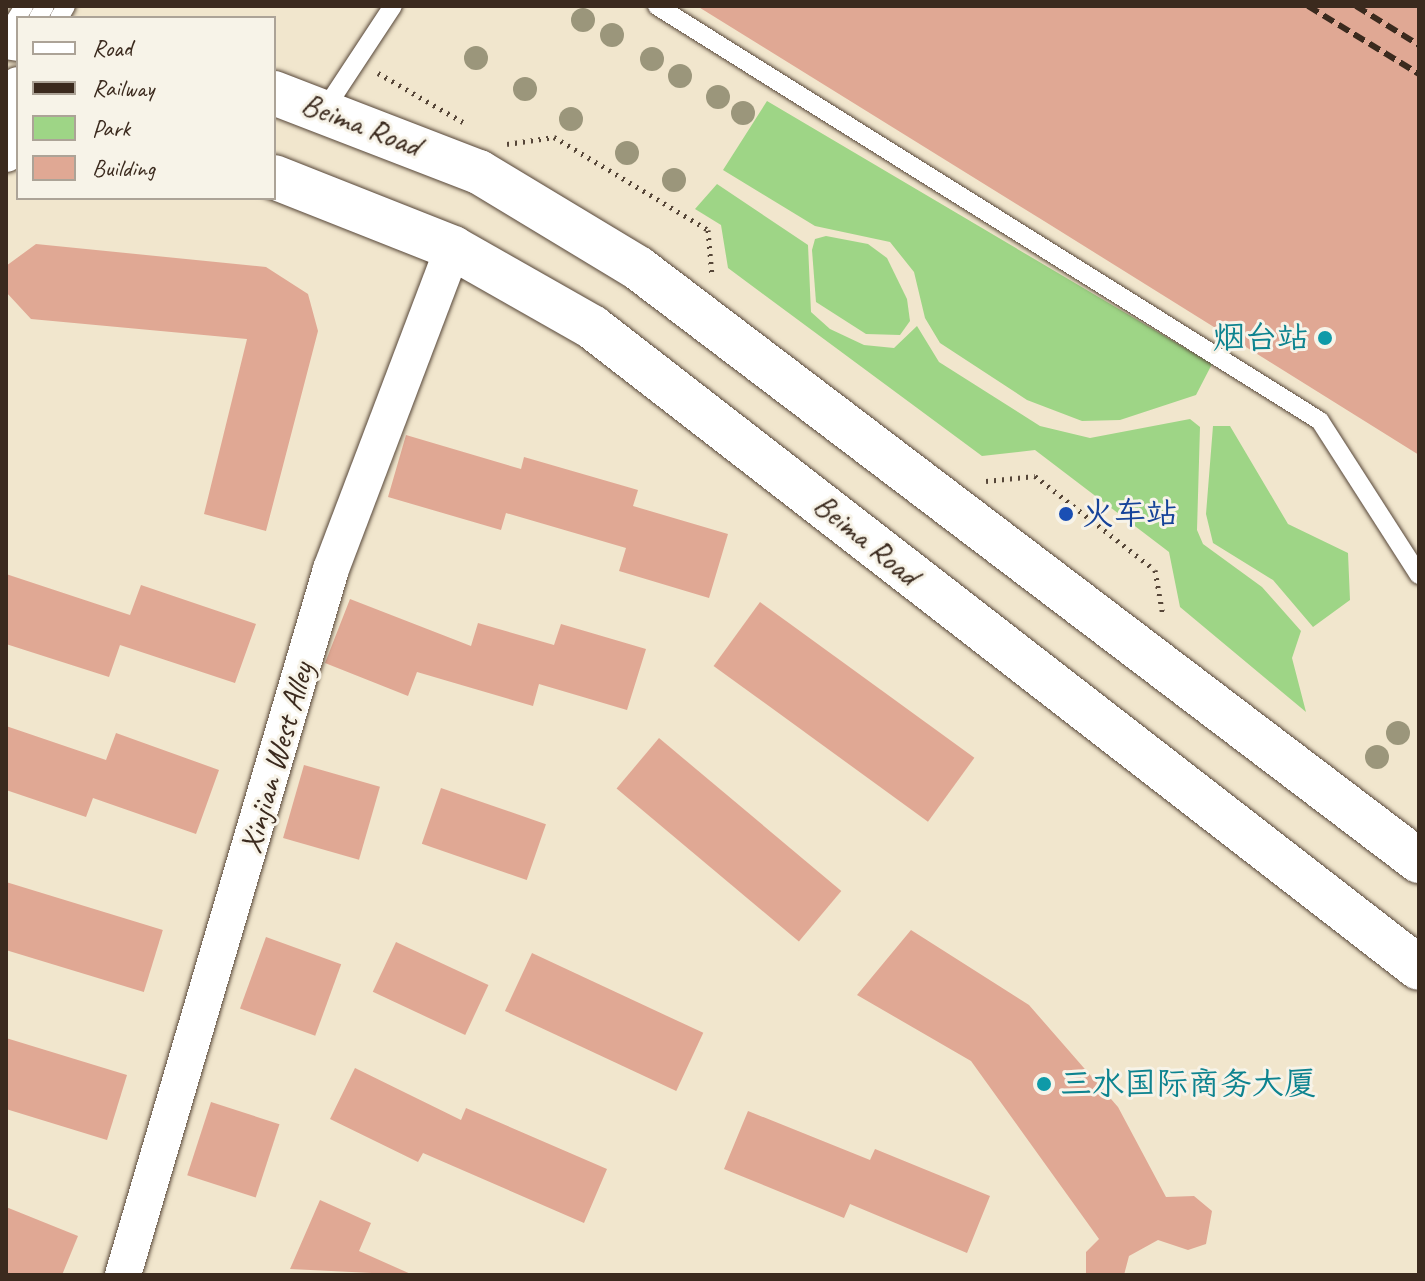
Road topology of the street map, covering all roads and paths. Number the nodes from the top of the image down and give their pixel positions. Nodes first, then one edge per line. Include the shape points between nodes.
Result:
1 (393, 6) edge
2 (657, 6) edge
3 (358, 61) junction
4 (276, 94) edge
5 (325, 109) junction
6 (477, 130) dead end
7 (490, 137) dead end
8 (276, 178) edge
9 (453, 248) junction
10 (724, 285) dead end
11 (978, 475) dead end
12 (1419, 575) edge
13 (1174, 625) dead end
14 (1419, 861) edge
15 (1419, 968) edge
16 (123, 1275) edge

1 - 3 lane
2 - 12 lane via 1320,421
3 - 5 lane
3 - 6 path
4 - 5 main road, Beima Road
5 - 14 main road, Beima Road via 479,172 638,268
7 - 10 path via 503,145 554,137 708,230 712,276
8 - 9 main road, Beima Road
9 - 15 main road, Beima Road via 658,373
9 - 16 street, Xinjian West Alley via 331,569
11 - 13 path via 991,484 1035,476 1155,570 1162,615

